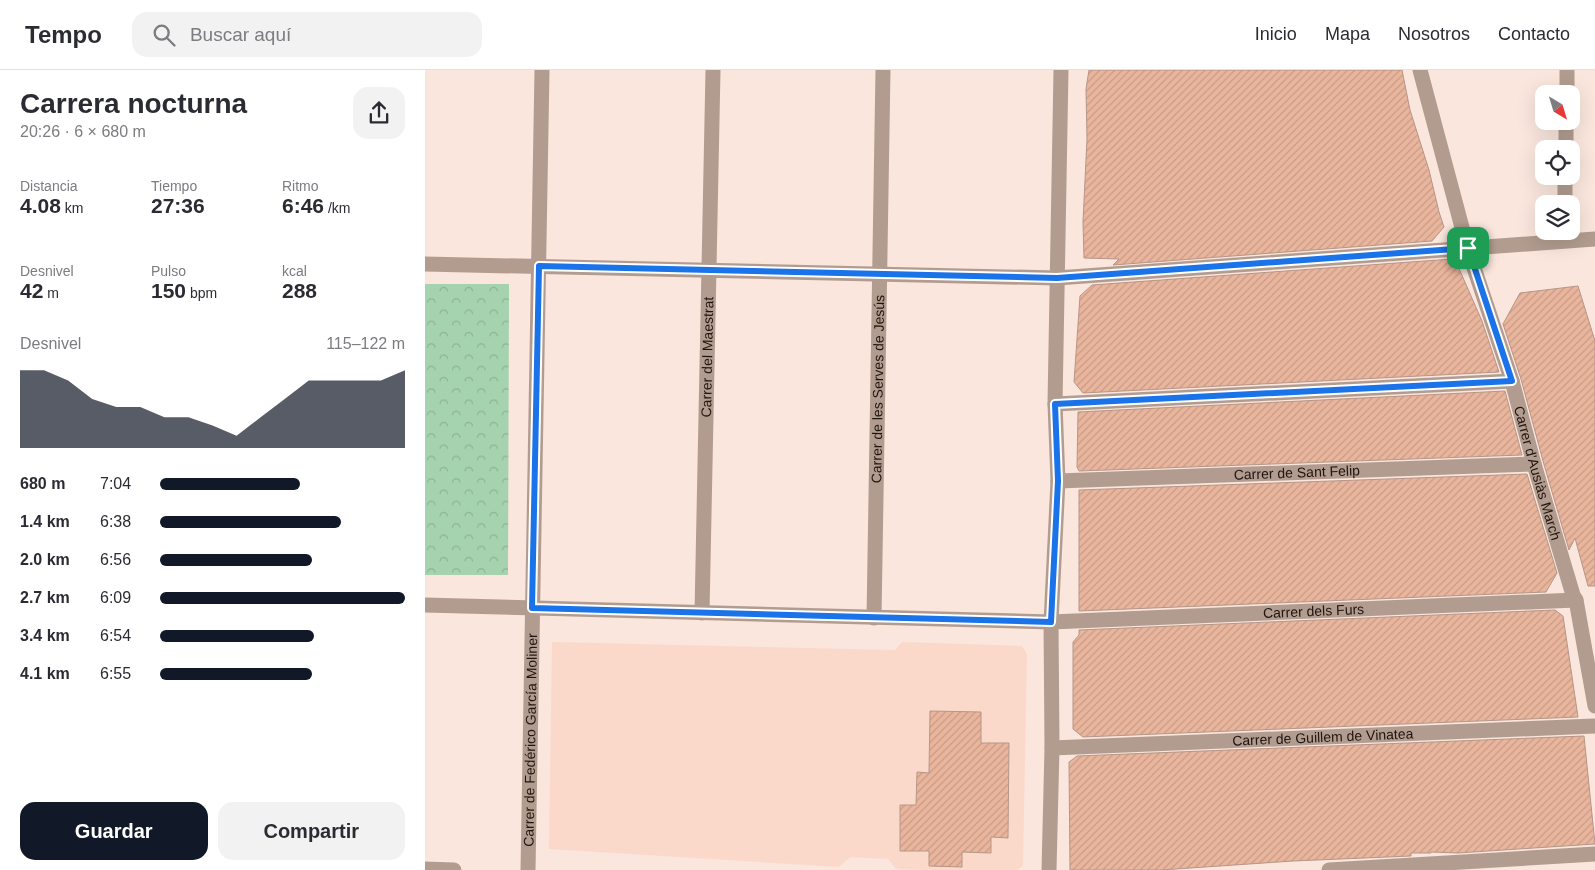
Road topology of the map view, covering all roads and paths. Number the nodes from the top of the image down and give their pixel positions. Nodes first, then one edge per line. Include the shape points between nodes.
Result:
1 (542, 70) edge
2 (713, 70) edge
3 (883, 70) edge
4 (1061, 70) edge
5 (1420, 70) edge
6 (1567, 70) edge
7 (1567, 85) edge
8 (1580, 238) edge
9 (1595, 239) edge
10 (1535, 240) edge
11 (1468, 248) junction
12 (425, 264) edge
13 (539, 266) junction
14 (709, 270) junction
15 (879, 274) junction
16 (1057, 278) junction
17 (1512, 381) junction
18 (1055, 404) junction
19 (1534, 464) junction
20 (1058, 481) junction
21 (1576, 600) junction
22 (425, 605) edge
23 (532, 608) junction
24 (703, 613) junction
25 (874, 618) junction
26 (1051, 622) junction
27 (1590, 639) edge
28 (1595, 706) edge
29 (1595, 726) edge
30 (1052, 748) junction
31 (1595, 854) edge
32 (425, 869) edge
33 (454, 870) edge
34 (528, 870) edge
35 (1049, 870) edge
36 (1329, 870) edge

1 - 13 street, Carrer de Fedérico García Moliner
2 - 14 street, Carrer del Maestrat
3 - 15 street, Carrer de les Serves de Jesús
4 - 16 street
5 - 11 street, Carrer d'Ausiàs March
6 - 7 street
8 - 9 street
10 - 11 street
11 - 16 street
11 - 17 street, Carrer d'Ausiàs March
12 - 13 street
13 - 14 street
13 - 23 street, Carrer de Fedérico García Moliner
14 - 15 street
14 - 24 street, Carrer del Maestrat
15 - 16 street
15 - 25 street, Carrer de les Serves de Jesús
16 - 18 street
17 - 18 street
17 - 19 street, Carrer d'Ausiàs March
18 - 20 street
19 - 20 street, Carrer de Sant Felip
19 - 21 street, Carrer d'Ausiàs March
20 - 26 street
21 - 26 street, Carrer dels Furs
21 - 27 street, Carrer d'Ausiàs March
22 - 23 street, Carrer dels Furs
23 - 24 street, Carrer dels Furs
23 - 34 street, Carrer de Fedérico García Moliner
24 - 25 street, Carrer dels Furs
25 - 26 street, Carrer dels Furs
26 - 30 street
27 - 28 street, Carrer d'Ausiàs March
29 - 30 street, Carrer de Guillem de Vinatea
30 - 35 street
31 - 36 street
32 - 33 street

